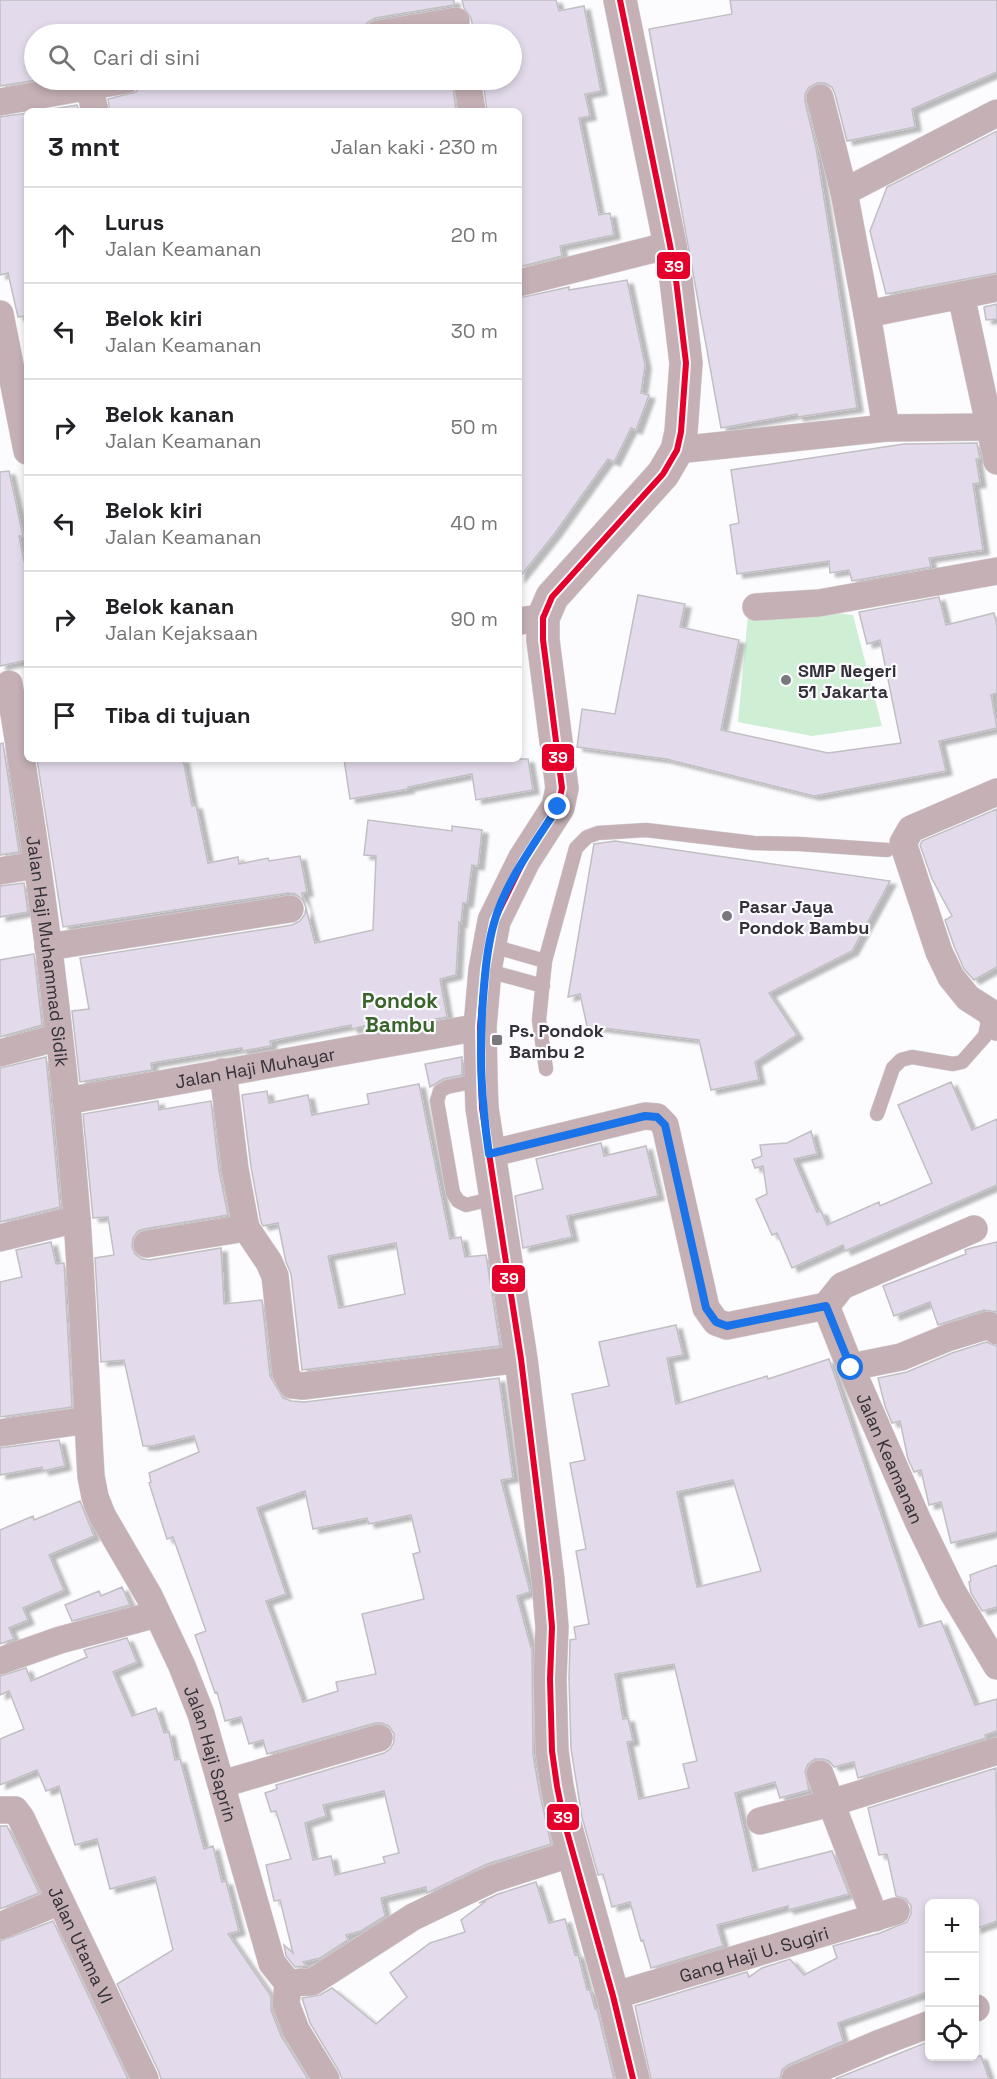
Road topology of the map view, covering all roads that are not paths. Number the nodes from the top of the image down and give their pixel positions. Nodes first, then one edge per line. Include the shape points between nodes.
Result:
1 (620, 0) edge
2 (456, 18) edge
3 (427, 24) edge
4 (108, 90) edge
5 (469, 90) edge
6 (820, 98) dead end
7 (92, 99) edge
8 (0, 102) edge
9 (472, 108) edge
10 (997, 113) edge
11 (844, 192) junction
12 (670, 244) junction
13 (522, 282) edge
14 (997, 288) edge
15 (961, 296) junction
16 (0, 314) edge
17 (867, 314) junction
18 (990, 427) junction
19 (886, 428) junction
20 (24, 436) edge
21 (677, 450) junction
22 (997, 461) edge
23 (997, 571) edge
24 (756, 607) dead end
25 (531, 620) edge
26 (12, 683) edge
27 (997, 792) edge
28 (886, 850) dead end
29 (37, 865) junction
30 (0, 871) edge
31 (290, 909) dead end
32 (48, 948) junction
33 (487, 958) junction
34 (545, 961) junction
35 (543, 986) junction
36 (995, 1016) edge
37 (480, 1027) junction
38 (60, 1037) junction
39 (0, 1053) edge
40 (546, 1069) dead end
41 (223, 1071) junction
42 (481, 1080) junction
43 (66, 1101) junction
44 (877, 1114) dead end
45 (489, 1154) junction
46 (496, 1198) junction
47 (77, 1219) junction
48 (246, 1228) junction
49 (974, 1229) dead end
50 (0, 1238) edge
51 (147, 1244) dead end
52 (826, 1306) junction
53 (997, 1331) edge
54 (521, 1359) junction
55 (851, 1368) junction
56 (88, 1420) junction
57 (0, 1433) edge
58 (157, 1614) junction
59 (0, 1661) edge
60 (997, 1666) edge
61 (379, 1738) dead end
62 (997, 1751) edge
63 (820, 1774) dead end
64 (222, 1784) junction
65 (831, 1803) junction
66 (7, 1810) edge
67 (760, 1821) dead end
68 (573, 1853) junction
69 (60, 1901) junction
70 (0, 1926) edge
71 (288, 1983) junction
72 (613, 1996) junction
73 (925, 2026) edge
74 (145, 2079) edge
75 (326, 2079) edge
76 (633, 2079) edge
77 (795, 2079) edge

1 - 12 street
2 - 3 street
4 - 7 street
5 - 9 street
6 - 11 street
7 - 8 street
10 - 11 street
11 - 17 street
12 - 13 street
12 - 21 street via 686,363
14 - 15 street
15 - 17 street
15 - 18 street
16 - 20 street
17 - 19 street
18 - 19 street
18 - 22 street
19 - 21 street
21 - 25 street via 663,474
23 - 24 street via 819,603
25 - 33 street via 543,640 562,788 558,807 505,896 494,921
26 - 29 street, Jalan Haji Muhammad Sidik
27 - 36 street via 911,829 903,843 951,977 968,998
28 - 34 lane via 754,843 646,830 598,833 576,848
29 - 30 street
29 - 32 street, Jalan Haji Muhammad Sidik
31 - 32 street
32 - 38 street, Jalan Haji Muhammad Sidik
33 - 34 lane
33 - 35 lane
33 - 37 street
34 - 35 lane
35 - 40 lane via 539,1020
36 - 44 lane via 986,1036 962,1062 912,1057 901,1060 893,1068
37 - 41 street, Jalan Haji Muhayar
37 - 42 street
38 - 39 street
38 - 43 street, Jalan Haji Muhammad Sidik
41 - 43 street, Jalan Haji Muhayar
41 - 48 street
42 - 45 street
42 - 46 lane via 447,1087 440,1091 437,1101 453,1193 466,1205
43 - 47 street, Jalan Haji Muhammad Sidik
45 - 46 street
45 - 52 street via 645,1116 657,1117 665,1125 706,1308 716,1322 727,1326
46 - 54 street
47 - 50 street
47 - 56 street, Jalan Haji Saprin
48 - 51 street
48 - 54 street via 275,1276 286,1374 292,1385
49 - 52 street via 842,1286
52 - 55 street, Jalan Keamanan
53 - 55 street via 989,1325 901,1357
54 - 68 street via 552,1627 552,1751
55 - 60 street, Jalan Keamanan via 952,1591
56 - 57 street
56 - 58 street, Jalan Haji Saprin via 95,1497
58 - 59 street
58 - 64 street, Jalan Haji Saprin via 201,1714
61 - 64 street
62 - 65 street
63 - 65 street
64 - 71 street, Jalan Haji Saprin via 272,1963
65 - 67 street
65 - 72 street, Gang Haji U. Sugiri via 886,1915
66 - 69 street, Jalan Utama VI via 21,1818
68 - 71 street via 492,1879 413,1917 312,1982
68 - 72 street
69 - 70 street
69 - 74 street, Jalan Utama VI
71 - 75 street via 286,2004 296,2030
72 - 76 street
73 - 77 street

